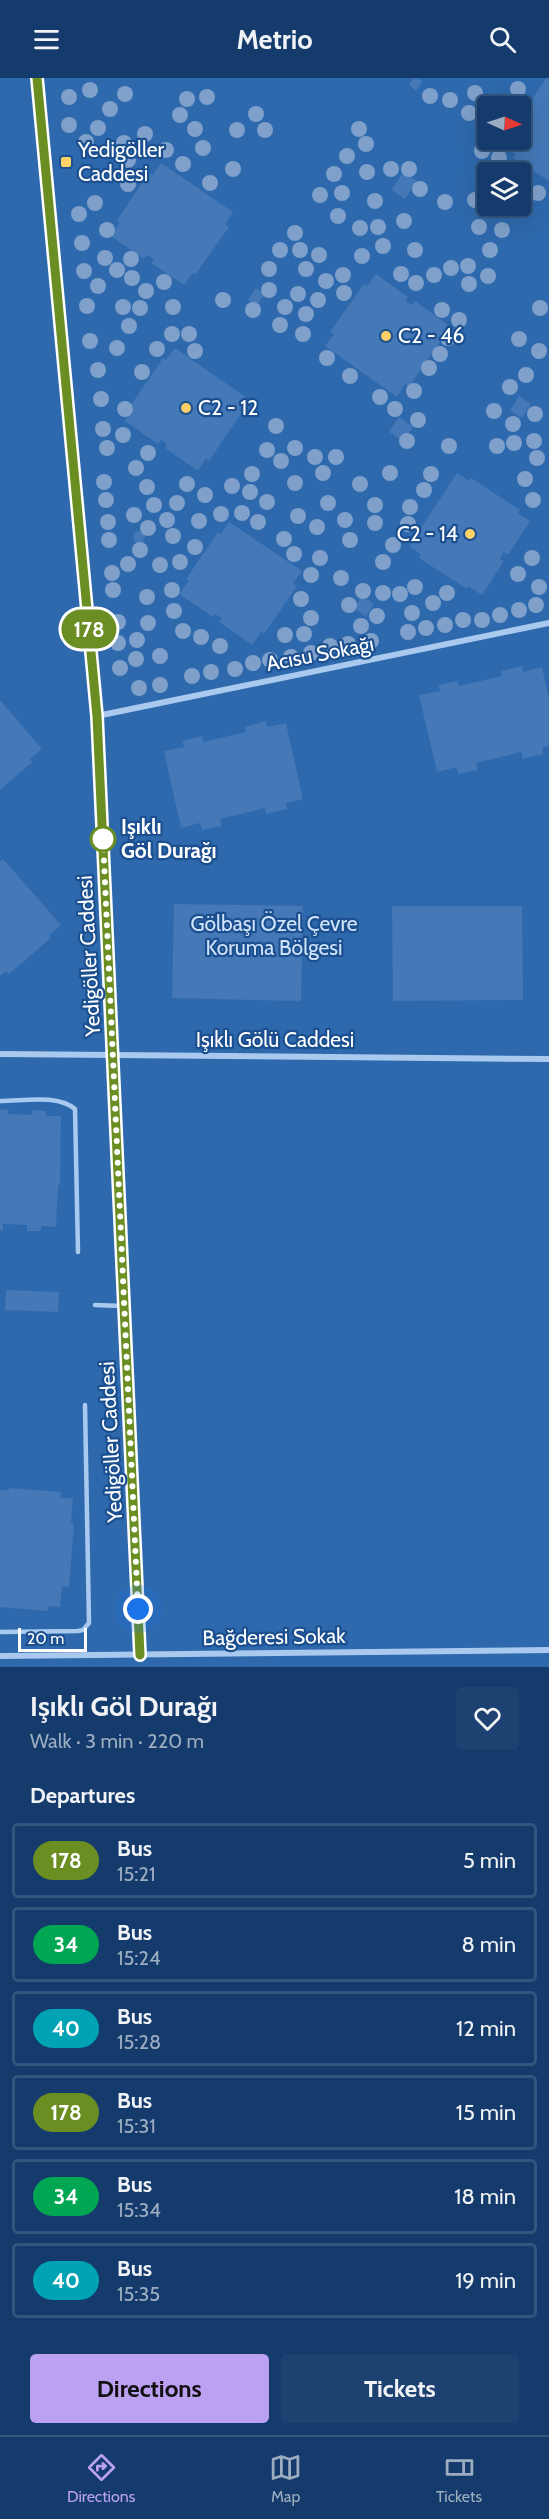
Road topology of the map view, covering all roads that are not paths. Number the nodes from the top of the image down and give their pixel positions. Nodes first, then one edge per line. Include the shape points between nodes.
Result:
1 (37, 78) edge
2 (549, 623) edge
3 (97, 716) junction
4 (0, 1054) edge
5 (113, 1055) junction
6 (549, 1059) edge
7 (0, 1101) edge
8 (78, 1252) dead end
9 (95, 1305) dead end
10 (124, 1306) junction
11 (85, 1405) dead end
12 (0, 1632) edge
13 (549, 1650) edge
14 (140, 1655) junction
15 (0, 1656) edge

1 - 3 street, Yedigöller Caddesi
2 - 3 street, Acısu Sokağı
3 - 5 street, Yedigöller Caddesi
4 - 5 street, Işıklı Gölü Caddesi
5 - 6 street, Işıklı Gölü Caddesi
5 - 10 street, Yedigöller Caddesi
7 - 8 lane via 57,1101 75,1109
9 - 10 lane
10 - 14 street, Yedigöller Caddesi
11 - 12 lane via 89,1623 78,1631
13 - 14 street, Bağderesi Sokak
14 - 15 street, Bağderesi Sokak

